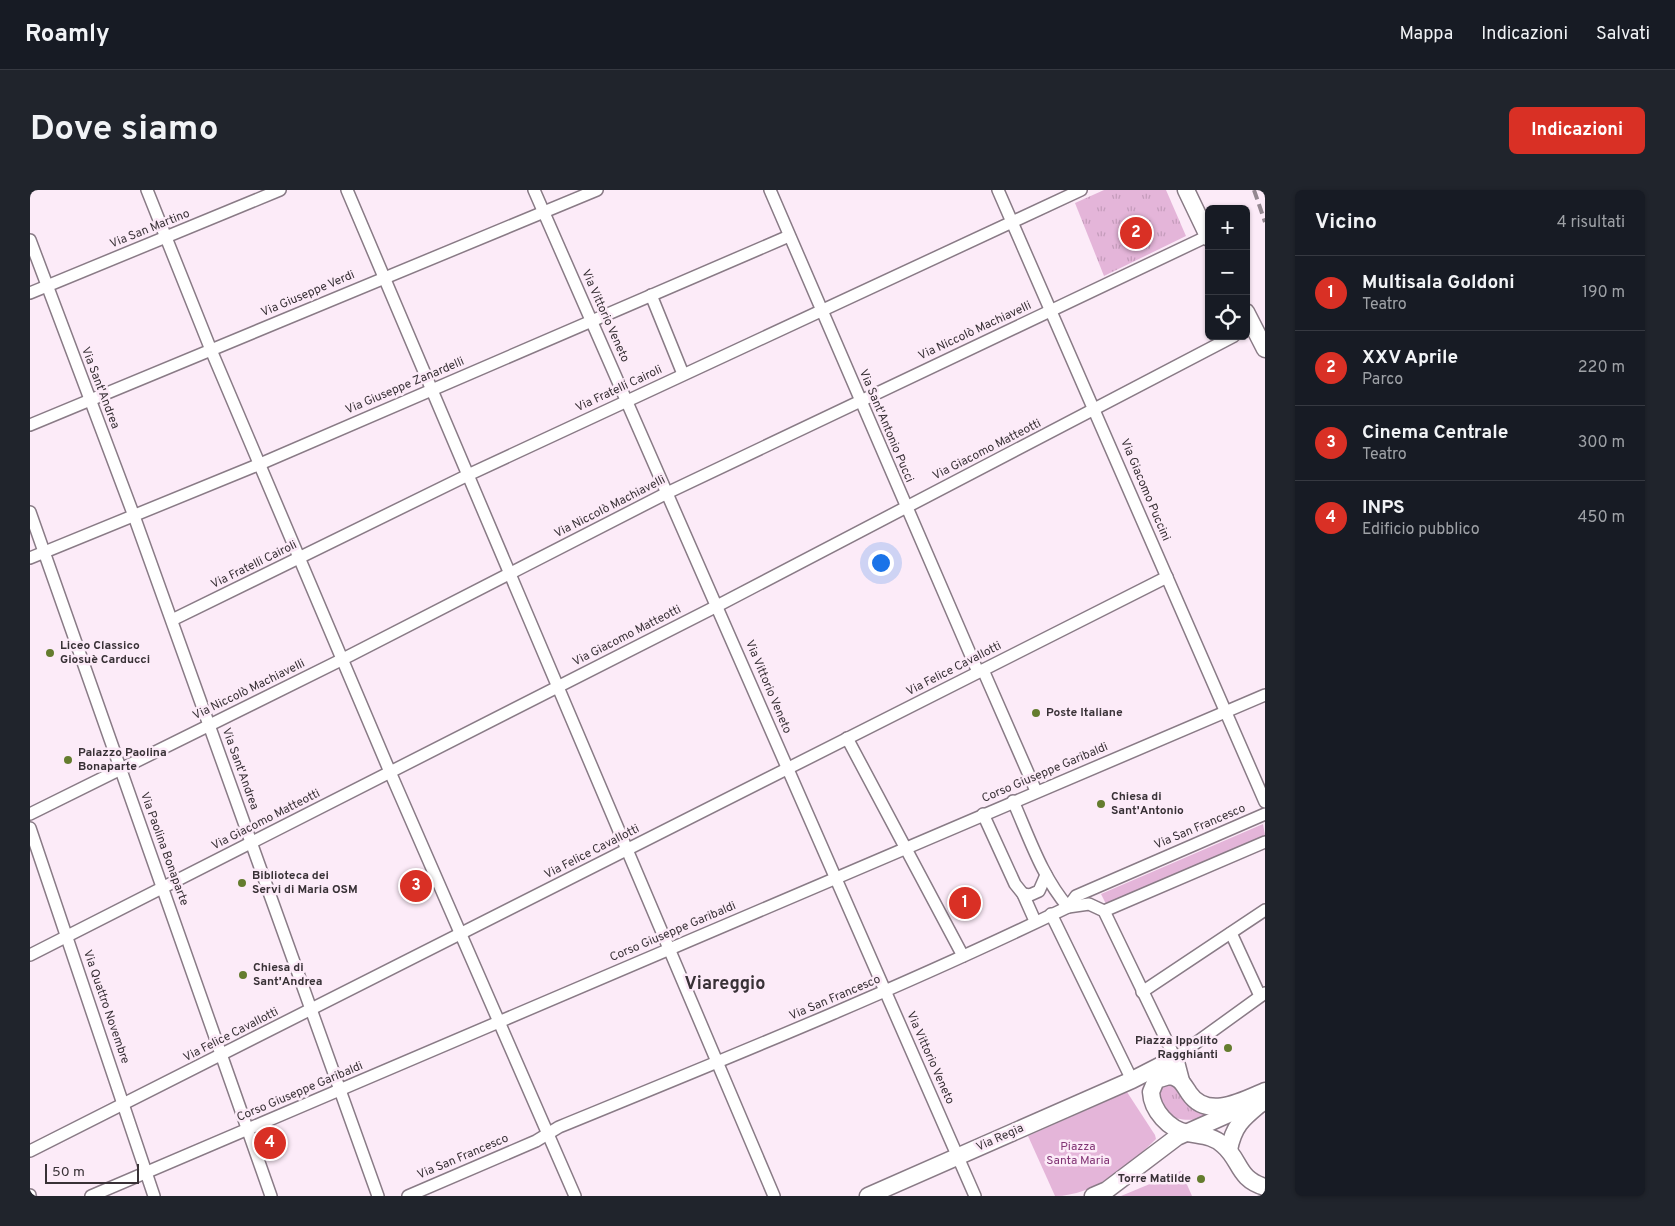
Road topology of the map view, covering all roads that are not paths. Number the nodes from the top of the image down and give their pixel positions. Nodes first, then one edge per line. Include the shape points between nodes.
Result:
1 (148, 190) edge
2 (280, 190) edge
3 (346, 190) edge
4 (534, 190) edge
5 (597, 190) edge
6 (770, 190) edge
7 (998, 190) edge
8 (1082, 190) edge
9 (1186, 191) edge
10 (544, 212) junction
11 (1012, 221) junction
12 (1205, 231) edge
13 (790, 236) junction
14 (166, 237) junction
15 (1205, 238) edge
16 (30, 240) edge
17 (382, 278) junction
18 (47, 286) junction
19 (30, 292) edge
20 (651, 295) junction
21 (821, 309) junction
22 (1051, 311) junction
23 (592, 320) junction
24 (1250, 325) edge
25 (1226, 340) edge
26 (1265, 349) edge
27 (211, 350) junction
28 (683, 374) junction
29 (430, 389) junction
30 (90, 400) junction
31 (627, 401) junction
32 (859, 401) junction
33 (1095, 410) junction
34 (30, 425) edge
35 (260, 464) junction
36 (468, 475) junction
37 (668, 493) junction
38 (906, 507) junction
39 (30, 512) edge
40 (134, 516) junction
41 (45, 553) junction
42 (300, 557) junction
43 (30, 558) edge
44 (509, 573) junction
45 (1167, 577) junction
46 (717, 606) junction
47 (172, 620) junction
48 (344, 659) junction
49 (980, 671) junction
50 (558, 688) junction
51 (1265, 695) edge
52 (1224, 712) junction
53 (210, 725) junction
54 (847, 738) junction
55 (788, 769) junction
56 (121, 770) junction
57 (390, 772) junction
58 (1036, 791) junction
59 (1013, 801) junction
60 (1265, 802) edge
61 (30, 814) edge
62 (983, 814) junction
63 (1265, 814) edge
64 (30, 828) edge
65 (251, 842) junction
66 (1265, 842) edge
67 (906, 847) junction
68 (627, 850) junction
69 (1046, 875) junction
70 (836, 877) junction
71 (163, 888) junction
72 (1023, 894) junction
73 (1068, 906) junction
74 (1265, 910) edge
75 (1104, 911) junction
76 (1051, 914) junction
77 (1035, 921) junction
78 (1231, 933) junction
79 (459, 935) junction
80 (68, 936) junction
81 (670, 949) junction
82 (30, 955) edge
83 (963, 956) junction
84 (885, 992) junction
85 (1142, 992) junction
86 (1262, 995) edge
87 (311, 1010) junction
88 (498, 1022) junction
89 (220, 1056) junction
90 (1175, 1058) junction
91 (716, 1064) junction
92 (1160, 1077) junction
93 (1132, 1080) junction
94 (1181, 1081) junction
95 (340, 1090) junction
96 (1265, 1091) edge
97 (1265, 1099) edge
98 (124, 1104) junction
99 (1265, 1110) edge
100 (1241, 1120) junction
101 (1208, 1124) junction
102 (248, 1129) junction
103 (1187, 1133) junction
104 (547, 1135) junction
105 (1229, 1150) junction
106 (30, 1151) edge
107 (959, 1156) junction
108 (146, 1173) junction
109 (1264, 1186) edge
110 (91, 1196) edge
111 (154, 1196) edge
112 (271, 1196) edge
113 (378, 1196) edge
114 (408, 1196) edge
115 (575, 1196) edge
116 (774, 1196) edge
117 (868, 1196) edge
118 (975, 1196) edge
119 (1092, 1196) edge

1 - 14 street
2 - 14 street, Via San Martino
3 - 17 street
4 - 10 street, Via Vittorio Veneto
5 - 10 street, Via Giuseppe Verdi
6 - 13 street, Via Sant'Antonio Pucci
7 - 11 street, Via Giacomo Puccini
8 - 11 street, Via Fratelli Cairoli
9 - 12 street
10 - 17 street, Via Giuseppe Verdi
10 - 23 street, Via Vittorio Veneto
11 - 21 street, Via Fratelli Cairoli
11 - 22 street, Via Giacomo Puccini
13 - 20 street, Via Giuseppe Zanardelli
13 - 21 street, Via Sant'Antonio Pucci
14 - 18 street, Via San Martino
14 - 27 street
15 - 22 street, Via Niccolò Machiavelli
16 - 18 street, Via Sant'Andrea
17 - 27 street, Via Giuseppe Verdi
17 - 29 street
18 - 19 street, Via San Martino
18 - 30 street, Via Sant'Andrea
20 - 23 street, Via Giuseppe Zanardelli
20 - 28 street
21 - 28 street, Via Fratelli Cairoli
21 - 32 street, Via Sant'Antonio Pucci
22 - 32 street, Via Niccolò Machiavelli
22 - 33 street, Via Giacomo Puccini
23 - 29 street, Via Giuseppe Zanardelli
23 - 31 street, Via Vittorio Veneto
24 - 26 street
25 - 33 street, Via Giacomo Matteotti
27 - 30 street, Via Giuseppe Verdi
27 - 35 street
28 - 31 street, Via Fratelli Cairoli
29 - 35 street, Via Giuseppe Zanardelli
29 - 36 street
30 - 34 street, Via Giuseppe Verdi
30 - 40 street, Via Sant'Andrea
31 - 36 street, Via Fratelli Cairoli
31 - 37 street, Via Vittorio Veneto
32 - 37 street, Via Niccolò Machiavelli
32 - 38 street, Via Sant'Antonio Pucci
33 - 38 street, Via Giacomo Matteotti
33 - 45 street, Via Giacomo Puccini
35 - 40 street, Via Giuseppe Zanardelli
35 - 42 street
36 - 42 street, Via Fratelli Cairoli
36 - 44 street
37 - 44 street, Via Niccolò Machiavelli
37 - 46 street, Via Vittorio Veneto
38 - 46 street, Via Giacomo Matteotti
38 - 49 street, Via Sant'Antonio Pucci
39 - 41 street, Via Paolina Bonaparte
40 - 41 street, Via Giuseppe Zanardelli
40 - 47 street, Via Sant'Andrea
41 - 43 street, Via Giuseppe Zanardelli
41 - 56 street, Via Paolina Bonaparte
42 - 47 street, Via Fratelli Cairoli
42 - 48 street
44 - 48 street, Via Niccolò Machiavelli
44 - 50 street
45 - 49 street, Via Felice Cavallotti
45 - 52 street, Via Giacomo Puccini
46 - 50 street, Via Giacomo Matteotti
46 - 55 street, Via Vittorio Veneto
47 - 53 street, Via Sant'Andrea
48 - 53 street, Via Niccolò Machiavelli
48 - 57 street
49 - 54 street, Via Felice Cavallotti
49 - 58 street, Via Sant'Antonio Pucci
50 - 57 street, Via Giacomo Matteotti
50 - 68 street
51 - 52 street, Corso Giuseppe Garibaldi
52 - 58 street, Corso Giuseppe Garibaldi
52 - 60 street, Via Giacomo Puccini
53 - 56 street, Via Niccolò Machiavelli
53 - 65 street, Via Sant'Andrea
54 - 55 street, Via Felice Cavallotti
54 - 67 street
55 - 68 street, Via Felice Cavallotti
55 - 70 street, Via Vittorio Veneto
56 - 61 street, Via Niccolò Machiavelli
56 - 71 street, Via Paolina Bonaparte
57 - 65 street, Via Giacomo Matteotti
57 - 79 street
58 - 59 street, Corso Giuseppe Garibaldi
59 - 62 street, Corso Giuseppe Garibaldi
59 - 69 street
62 - 67 street, Corso Giuseppe Garibaldi
62 - 72 street via 1015,884
63 - 73 street, Via San Francesco via 1076,896
64 - 80 street, Via Quattro Novembre
65 - 71 street, Via Giacomo Matteotti
65 - 87 street, Via Sant'Andrea
66 - 75 street
67 - 70 street, Corso Giuseppe Garibaldi
67 - 83 street
68 - 79 street, Via Felice Cavallotti
68 - 81 street
69 - 72 street via 1039,891
69 - 73 street
70 - 81 street, Corso Giuseppe Garibaldi
70 - 84 street, Via Vittorio Veneto
71 - 80 street, Via Giacomo Matteotti
71 - 89 street, Via Paolina Bonaparte
72 - 77 street
73 - 75 street via 1089,904
73 - 76 street, Via San Francesco
74 - 78 street
75 - 85 street
76 - 77 street, Via San Francesco
76 - 93 street
77 - 83 street, Via San Francesco
78 - 85 street
78 - 86 street
79 - 87 street, Via Felice Cavallotti
79 - 88 street
80 - 82 street, Via Giacomo Matteotti
80 - 98 street, Via Quattro Novembre
81 - 88 street, Corso Giuseppe Garibaldi
81 - 91 street
83 - 84 street, Via San Francesco
84 - 91 street, Via San Francesco
84 - 107 street, Via Vittorio Veneto
85 - 90 street
86 - 90 street, Via Regia
87 - 89 street, Via Felice Cavallotti
87 - 95 street, Via Sant'Andrea
88 - 95 street, Corso Giuseppe Garibaldi
88 - 104 street
89 - 98 street, Via Felice Cavallotti
89 - 102 street, Via Paolina Bonaparte
90 - 93 street, Via Regia
90 - 94 street
91 - 104 street, Via San Francesco
91 - 116 street
92 - 93 street, Via Regia
92 - 94 street via 1173,1076
92 - 103 street via 1150,1092 1154,1106 1166,1121
93 - 107 street, Via Regia
94 - 96 street via 1197,1102 1213,1107 1234,1104
95 - 102 street, Corso Giuseppe Garibaldi
95 - 113 street, Via Sant'Andrea
97 - 100 street
97 - 101 street
98 - 106 street, Via Felice Cavallotti
98 - 108 street, Via Quattro Novembre
99 - 100 street
100 - 101 street
100 - 105 street
101 - 103 street
102 - 108 street, Corso Giuseppe Garibaldi
102 - 112 street, Via Paolina Bonaparte
103 - 105 street via 1210,1136
103 - 119 street via 1164,1145 1107,1190
104 - 114 street, Via San Francesco
104 - 115 street
105 - 109 street via 1244,1176
107 - 117 street, Via Regia
107 - 118 street, Via Vittorio Veneto
108 - 110 street, Corso Giuseppe Garibaldi
108 - 111 street, Via Quattro Novembre

